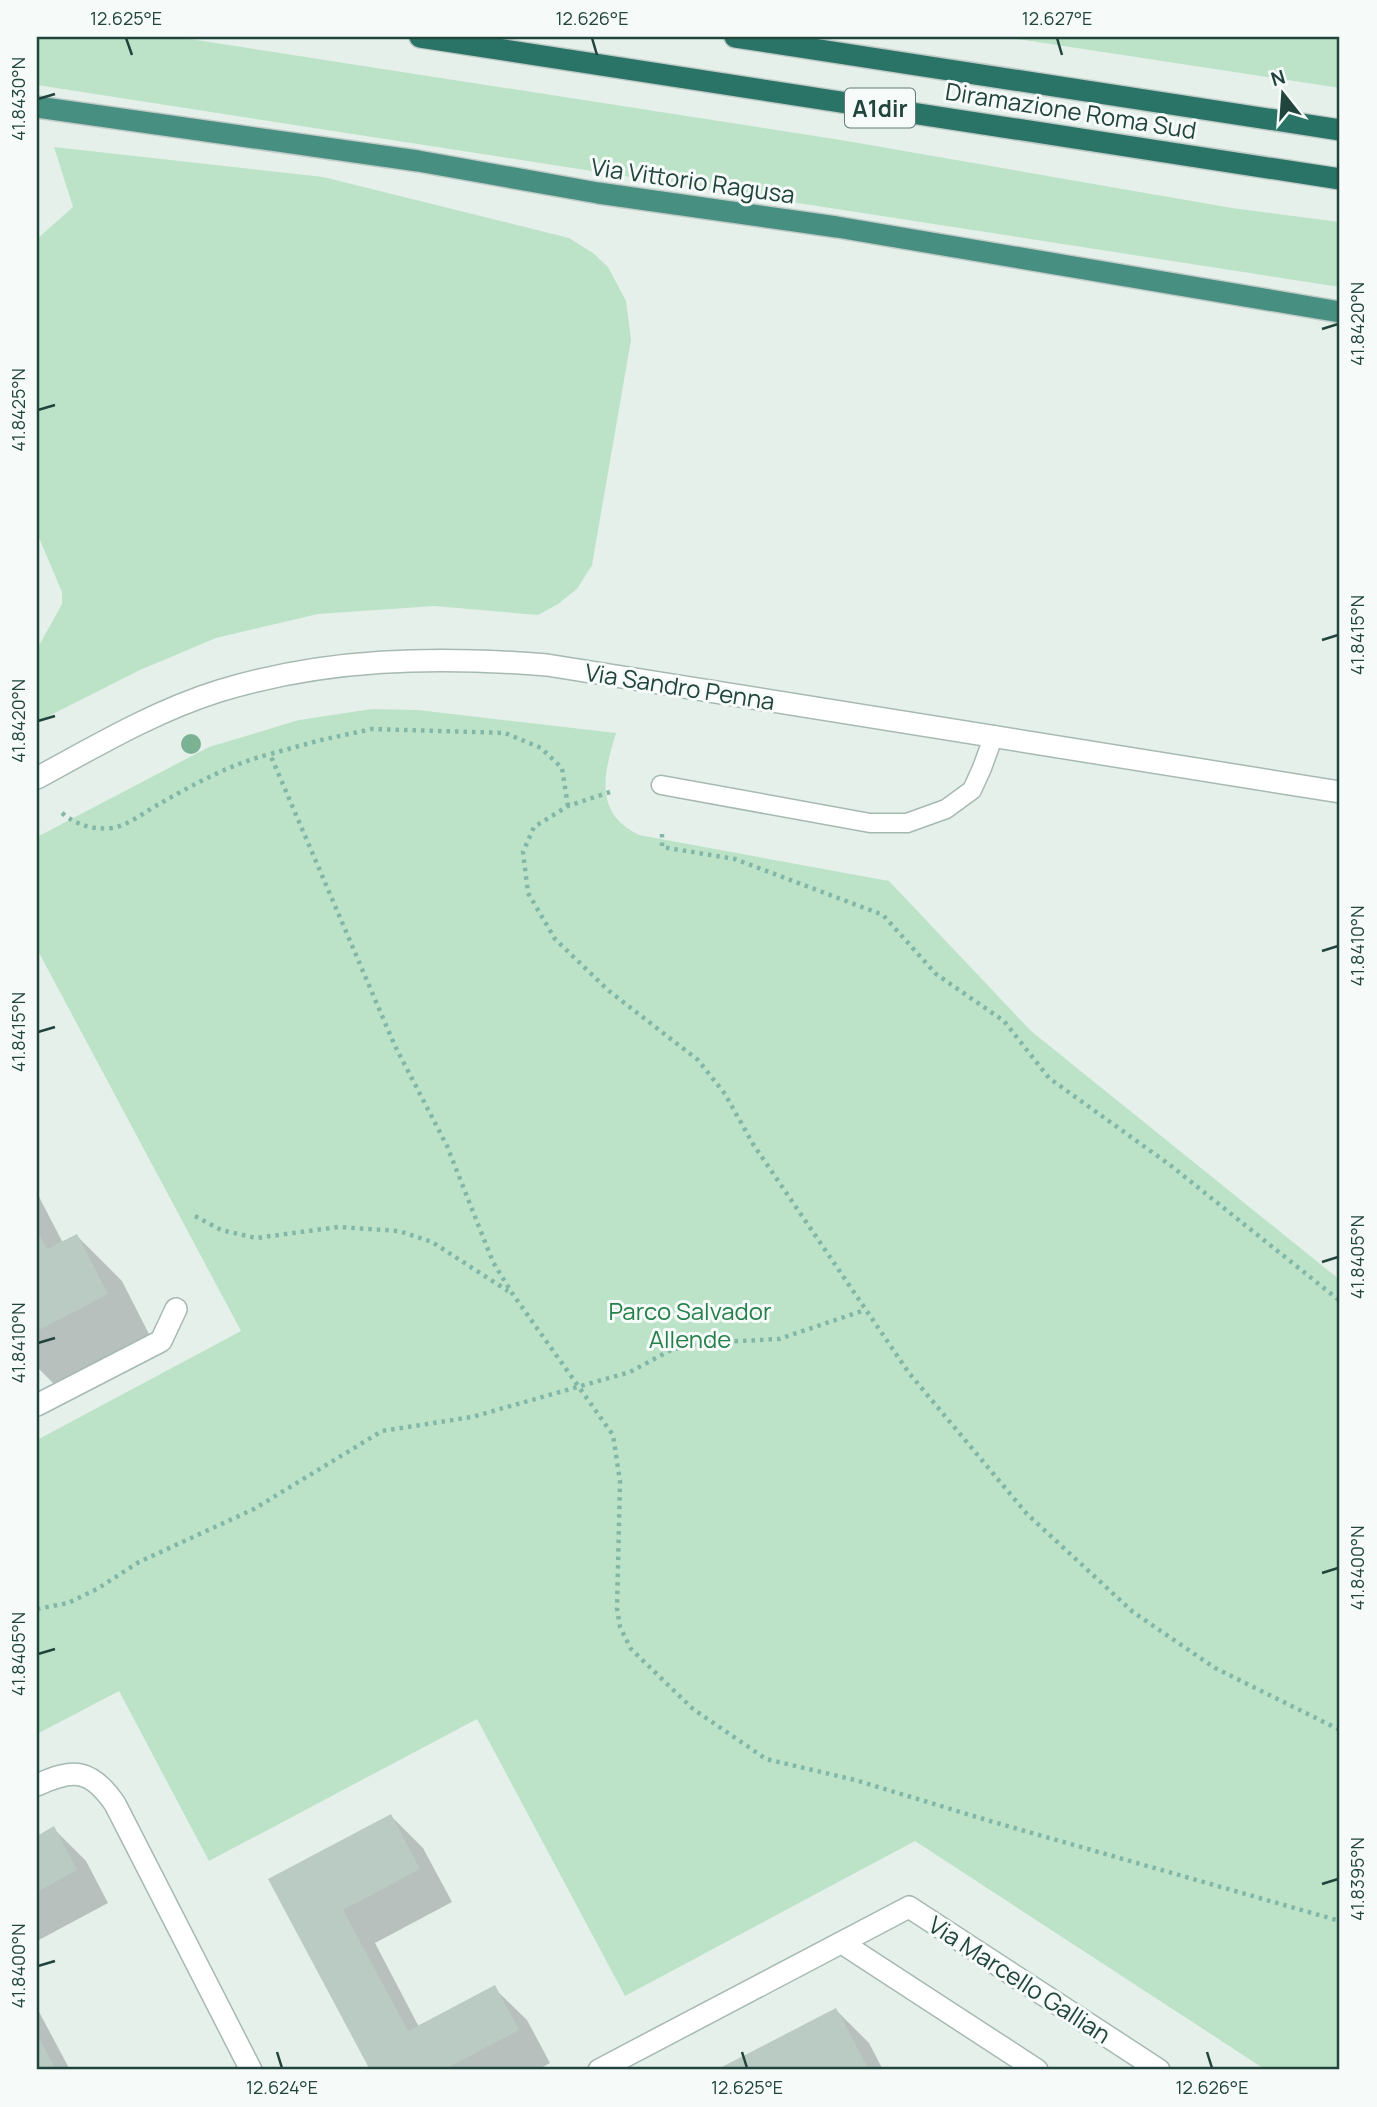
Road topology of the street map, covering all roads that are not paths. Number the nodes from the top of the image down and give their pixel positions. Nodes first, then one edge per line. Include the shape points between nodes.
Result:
1 (420, 37) edge
2 (734, 37) edge
3 (37, 107) edge
4 (1340, 130) edge
5 (1340, 179) edge
6 (1340, 312) edge
7 (994, 735) junction
8 (37, 778) edge
9 (661, 785) dead end
10 (1340, 792) edge
11 (176, 1309) dead end
12 (37, 1405) edge
13 (37, 1785) edge
14 (842, 1943) junction
15 (604, 2069) edge
16 (251, 2070) edge
17 (1037, 2070) edge
18 (1159, 2070) edge

1 - 5 highway, Diramazione Roma Sud / A1dir
2 - 4 highway, Diramazione Roma Sud / A1dir
3 - 6 highway, Via Vittorio Ragusa via 404,159
7 - 8 street, Via Sandro Penna via 547,665 480,659 402,661 324,668 218,691 158,715
7 - 9 lane via 972,790 946,809 908,823 870,823
7 - 10 street, Via Sandro Penna
11 - 12 street via 161,1341
13 - 16 street via 78,1773 104,1788
14 - 15 street, Via Marcello Gallian
14 - 17 street
14 - 18 street, Via Marcello Gallian via 909,1907

